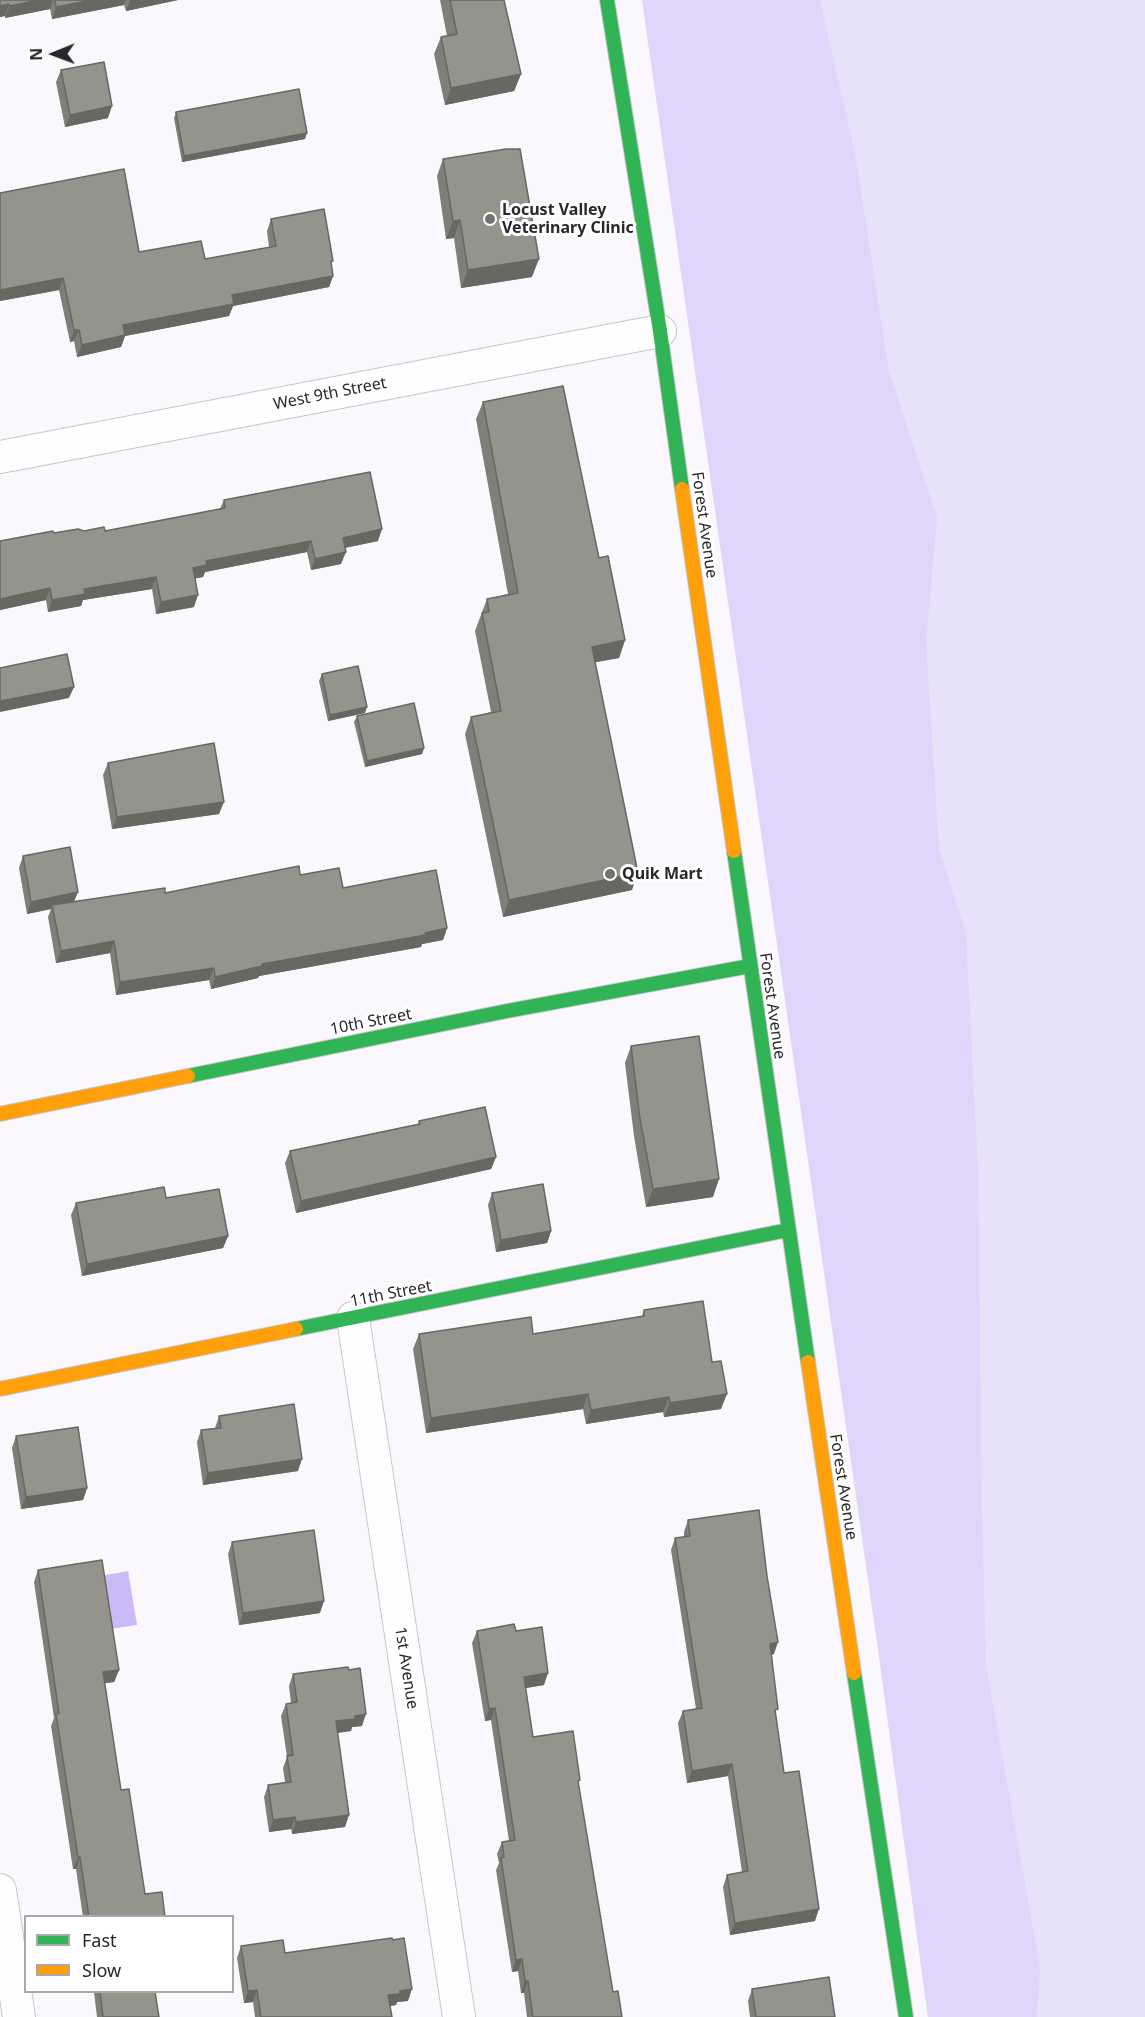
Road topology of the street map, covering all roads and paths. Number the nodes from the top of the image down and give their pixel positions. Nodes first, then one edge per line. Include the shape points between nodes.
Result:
1 (607, 0) edge
2 (660, 331) junction
3 (0, 457) edge
4 (750, 966) junction
5 (0, 1114) edge
6 (788, 1230) junction
7 (353, 1318) junction
8 (0, 1389) edge
9 (0, 1890) edge
10 (19, 2017) edge
11 (459, 2017) edge
12 (906, 2017) edge

1 - 2 main road, Forest Avenue
2 - 3 street, West 9th Street
2 - 4 main road, Forest Avenue
4 - 5 main road, 10th Street
4 - 6 main road, Forest Avenue
6 - 7 main road, 11th Street
6 - 12 main road, Forest Avenue
7 - 8 main road, 11th Street
7 - 11 street, 1st Avenue
9 - 10 street

